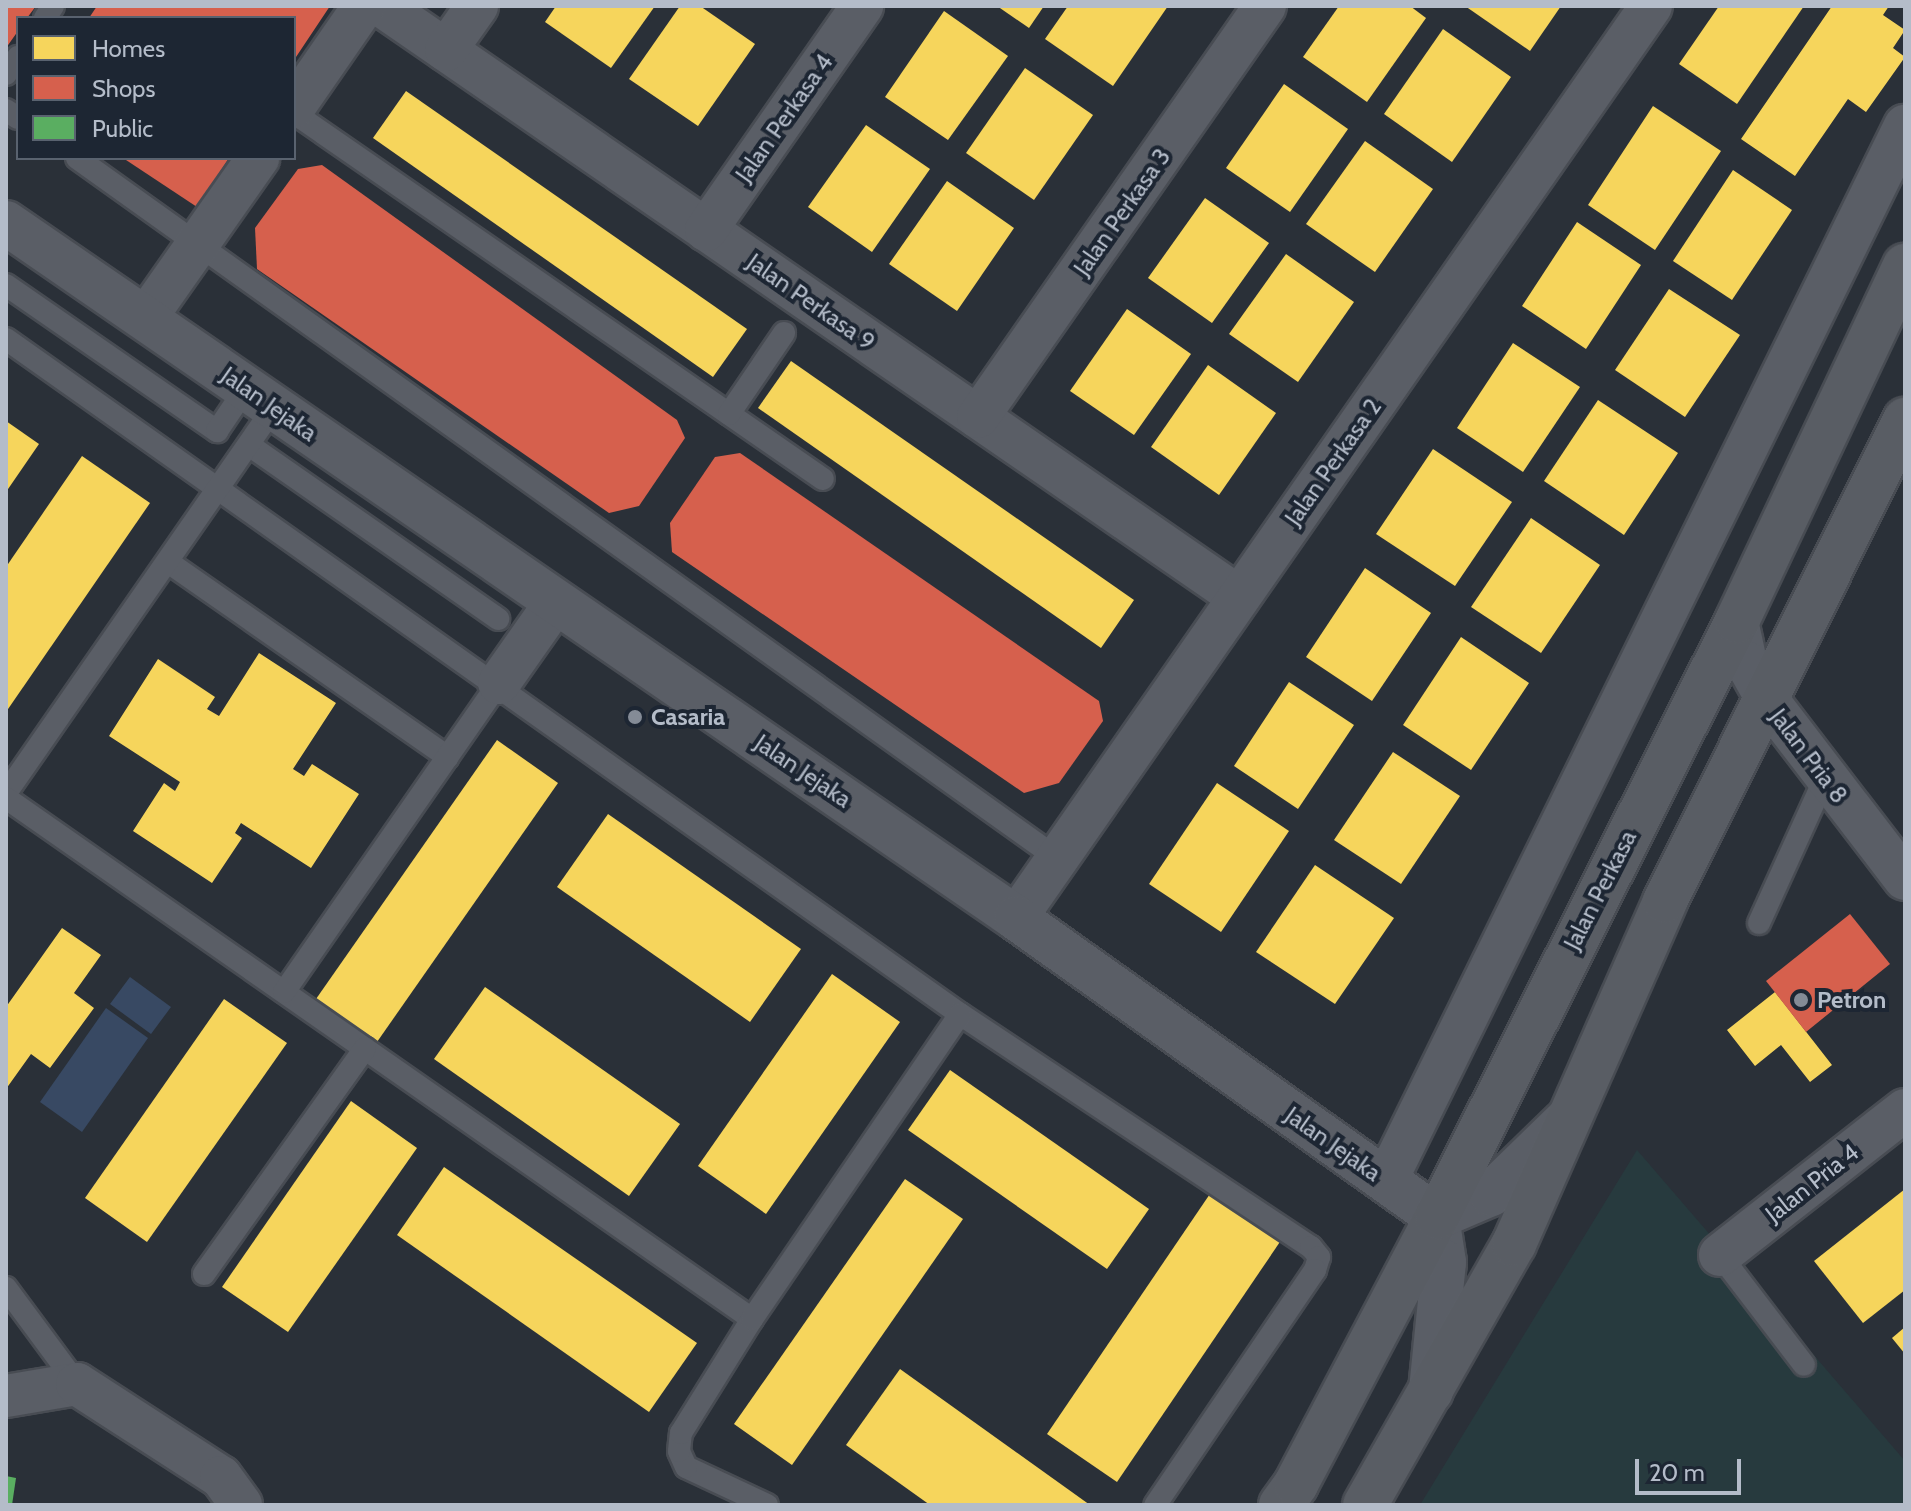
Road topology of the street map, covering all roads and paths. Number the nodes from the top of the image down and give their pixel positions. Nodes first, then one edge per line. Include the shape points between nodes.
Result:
1 (364, 6) edge
2 (382, 6) edge
3 (477, 6) edge
4 (862, 6) edge
5 (1265, 6) edge
6 (1651, 6) edge
7 (446, 50) junction
8 (296, 104) edge
9 (296, 114) edge
10 (1905, 126) edge
11 (80, 160) edge
12 (257, 160) edge
13 (6, 223) edge
14 (706, 230) junction
15 (200, 241) junction
16 (1905, 266) edge
17 (6, 285) edge
18 (145, 319) junction
19 (784, 333) dead end
20 (6, 339) edge
21 (260, 398) junction
22 (729, 414) junction
23 (978, 417) junction
24 (1905, 420) edge
25 (249, 445) junction
26 (823, 479) dead end
27 (219, 488) junction
28 (168, 562) junction
29 (1239, 597) junction
30 (556, 602) junction
31 (498, 619) dead end
32 (1737, 621) junction
33 (499, 683) junction
34 (1766, 698) junction
35 (448, 757) junction
36 (1825, 778) junction
37 (6, 795) edge
38 (1057, 858) junction
39 (1905, 879) edge
40 (1016, 918) junction
41 (1759, 923) dead end
42 (284, 992) junction
43 (960, 1014) junction
44 (365, 1048) junction
45 (1905, 1110) edge
46 (1570, 1117) junction
47 (1386, 1181) junction
48 (1437, 1217) junction
49 (1720, 1255) joint
50 (204, 1274) dead end
51 (6, 1288) edge
52 (752, 1319) junction
53 (1804, 1365) dead end
54 (77, 1384) junction
55 (6, 1396) edge
56 (1430, 1396) junction
57 (241, 1505) edge
58 (767, 1505) edge
59 (1155, 1505) edge
60 (1281, 1505) edge
61 (1365, 1505) edge

1 - 8 street
2 - 7 street, Jalan Perkasa 9
3 - 7 street
4 - 14 street, Jalan Perkasa 4
5 - 23 street, Jalan Perkasa 3
6 - 29 street, Jalan Perkasa 2
7 - 14 street, Jalan Perkasa 9
9 - 22 lane
10 - 47 street
11 - 15 lane
12 - 15 street
13 - 18 street, Jalan Jejaka
14 - 23 street, Jalan Perkasa 9
15 - 18 street
15 - 38 lane
16 - 32 main road, Jalan Perkasa
17 - 21 lane via 217,431
18 - 21 street, Jalan Jejaka
19 - 22 lane
20 - 27 lane
21 - 25 lane
21 - 30 street, Jalan Jejaka
22 - 26 lane
23 - 29 street, Jalan Perkasa 9
24 - 34 main road
25 - 27 lane
25 - 31 lane
27 - 28 lane
27 - 33 lane
28 - 35 lane
28 - 37 lane
29 - 38 street, Jalan Perkasa 2
30 - 33 street
30 - 40 street, Jalan Jejaka
32 - 34 street, Jalan Pria 8 via 1746,662
32 - 48 main road, Jalan Perkasa
33 - 35 lane
33 - 43 lane
34 - 36 street, Jalan Pria 8
34 - 46 main road via 1665,901
35 - 42 lane
36 - 39 street, Jalan Pria 8
36 - 41 lane
37 - 42 lane
38 - 40 street, Jalan Perkasa 2
40 - 47 street, Jalan Jejaka
42 - 44 lane
43 - 52 lane
43 - 59 lane via 1319,1257
44 - 50 lane
44 - 52 lane
45 - 49 street, Jalan Pria 4
46 - 48 street via 1491,1194
46 - 56 main road via 1514,1244
47 - 48 street, Jalan Jejaka
48 - 56 street via 1444,1262
48 - 60 main road, Jalan Perkasa
49 - 53 lane
51 - 54 lane
52 - 58 lane via 681,1433 679,1451 686,1467
54 - 55 street
54 - 57 street via 221,1477
56 - 61 main road

